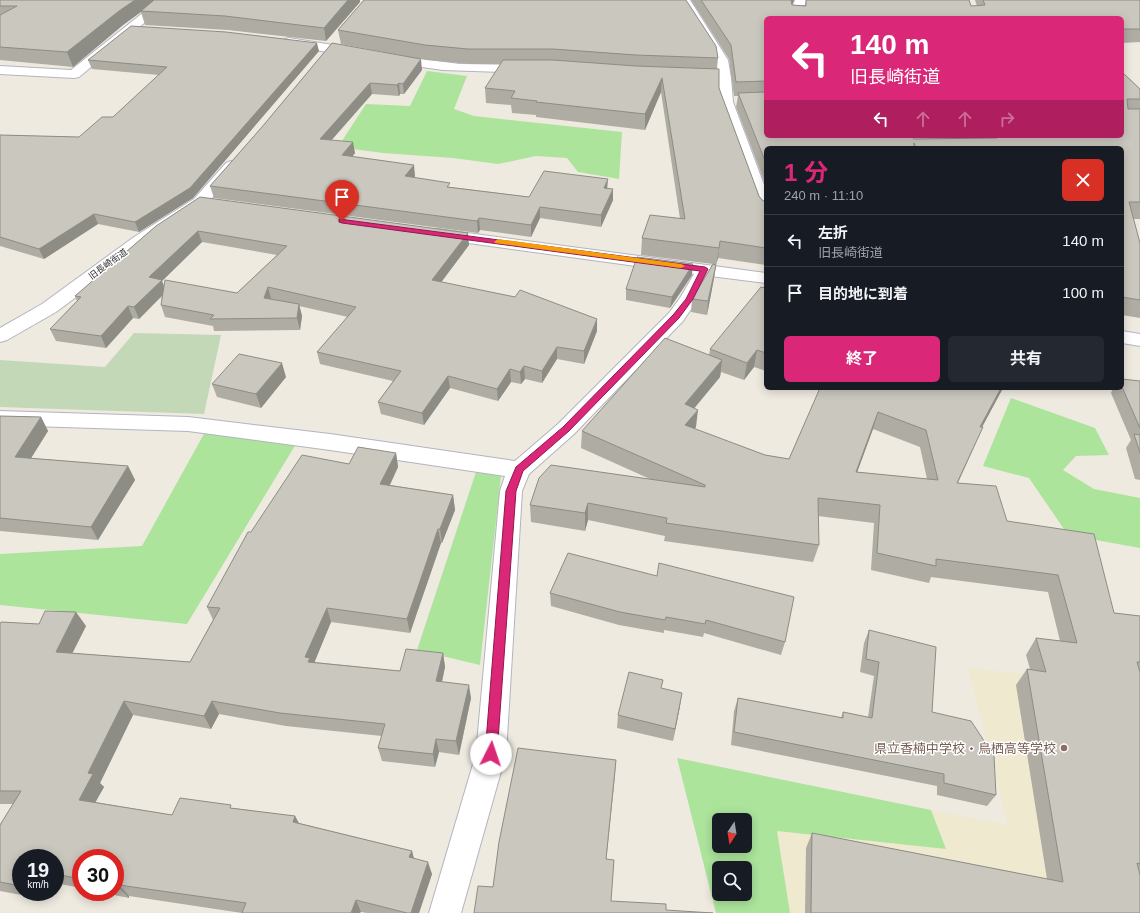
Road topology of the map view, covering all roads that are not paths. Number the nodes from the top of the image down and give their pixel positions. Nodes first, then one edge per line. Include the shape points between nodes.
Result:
1 (166, 0) edge
2 (684, 0) edge
3 (801, 0) edge
4 (797, 16) edge
5 (128, 29) junction
6 (144, 30) edge
7 (275, 41) edge
8 (334, 42) junction
9 (367, 54) edge
10 (381, 57) edge
11 (320, 59) edge
12 (538, 69) edge
13 (0, 70) edge
14 (673, 76) edge
15 (725, 78) junction
16 (726, 102) junction
17 (742, 102) edge
18 (240, 156) edge
19 (764, 206) edge
20 (421, 231) edge
21 (705, 269) junction
22 (764, 278) edge
23 (0, 336) edge
24 (1124, 337) edge
25 (1140, 340) edge
26 (0, 418) edge
27 (519, 470) junction
28 (445, 913) edge

1 - 5 street
2 - 15 street via 722,60
3 - 4 street
5 - 6 street
5 - 13 street via 74,74
7 - 8 street
8 - 9 street
8 - 11 street
10 - 12 street via 469,69
14 - 15 street
15 - 16 street
16 - 17 street
16 - 19 street
18 - 23 street, 旧長崎街道 via 208,203 140,241 48,308
20 - 21 street
21 - 22 street
21 - 27 street via 676,317 566,429
24 - 25 street
26 - 27 street via 188,424
27 - 28 street via 511,491 491,754

